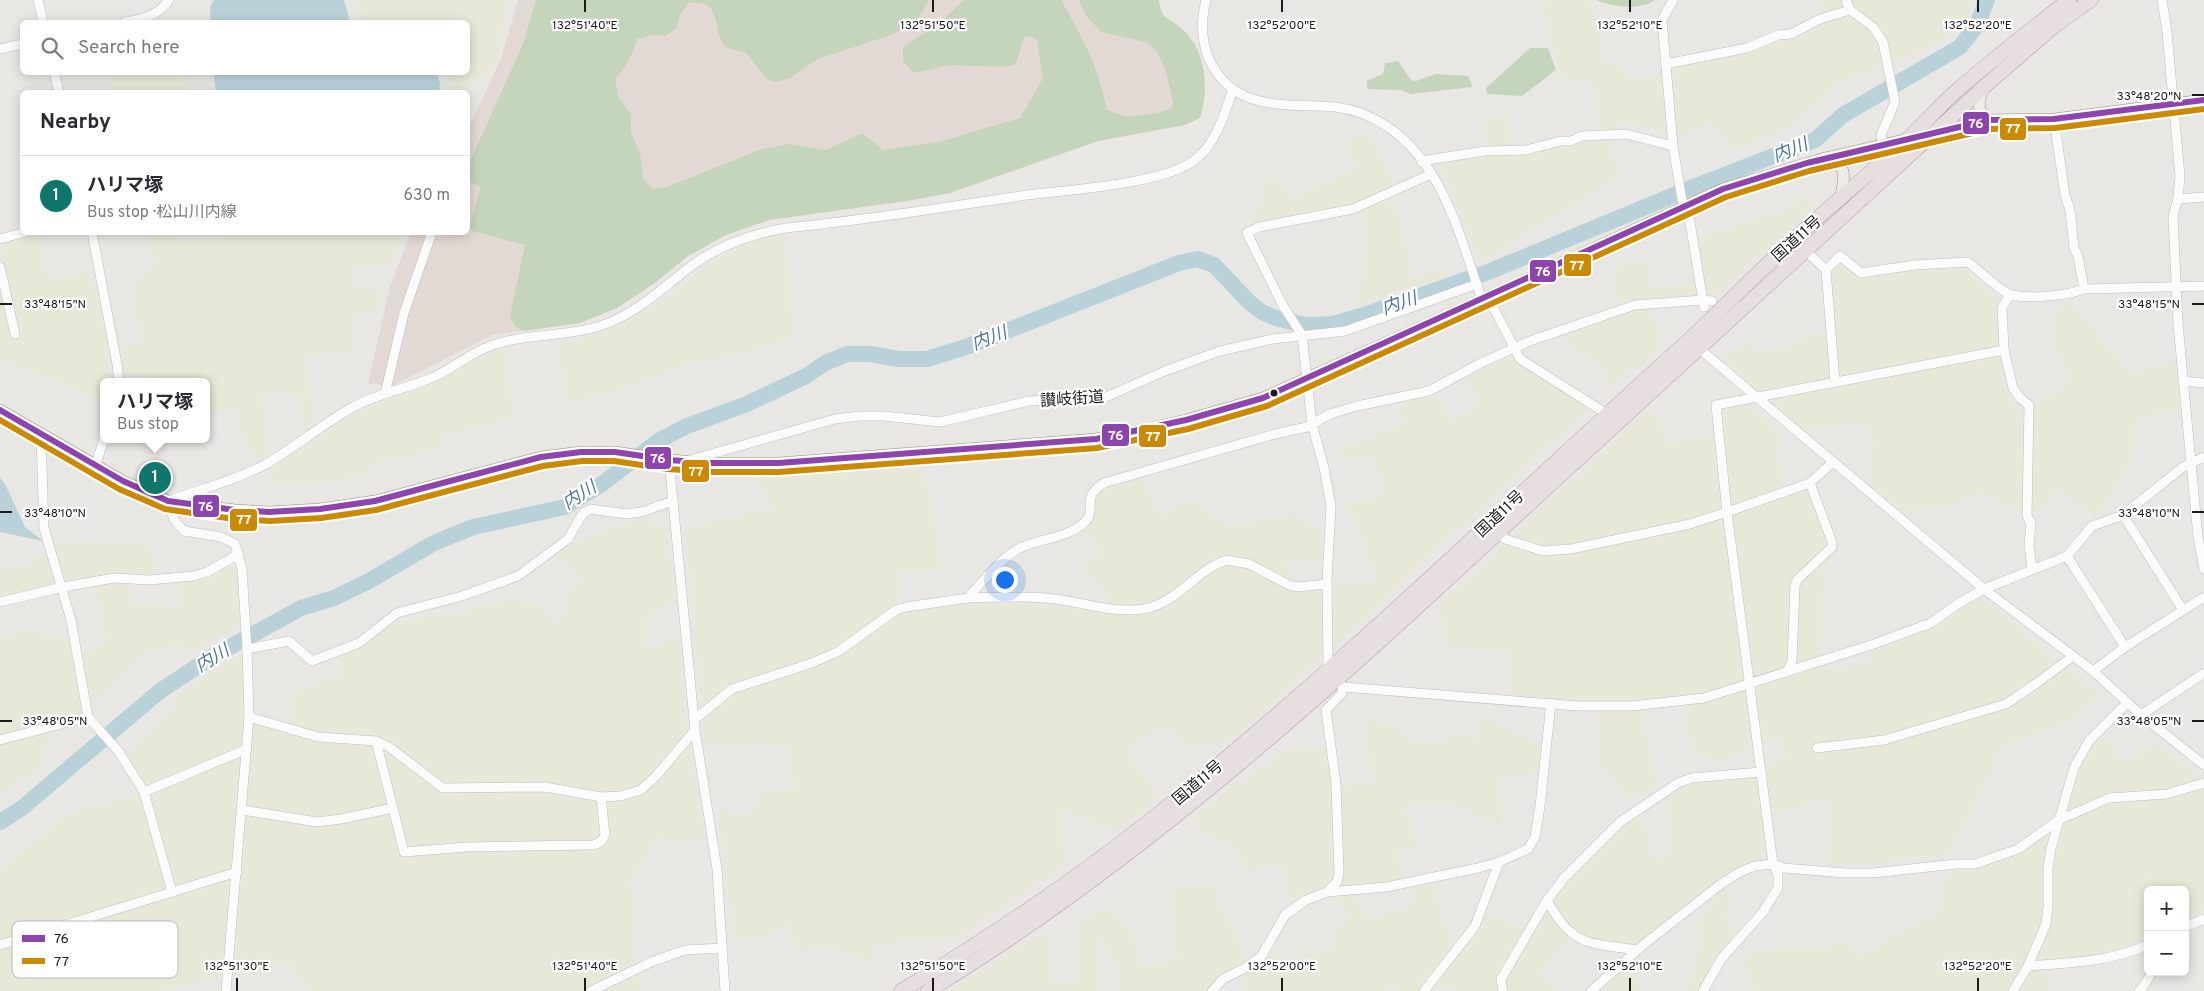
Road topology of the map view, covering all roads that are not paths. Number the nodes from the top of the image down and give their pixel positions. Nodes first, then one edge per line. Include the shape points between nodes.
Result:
1 (38, 0) edge
2 (169, 0) edge
3 (1206, 0) edge
4 (1673, 0) edge
5 (1846, 0) edge
6 (2069, 0) edge
7 (2091, 0) edge
8 (2162, 0) edge
9 (1850, 10) junction
10 (43, 20) edge
11 (136, 20) edge
12 (20, 44) edge
13 (0, 49) edge
14 (1666, 64) junction
15 (55, 75) edge
16 (1985, 86) junction
17 (1233, 89) junction
18 (58, 90) edge
19 (2204, 100) edge
20 (2173, 104) junction
21 (2054, 119) junction
22 (1989, 120) junction
23 (1936, 131) junction
24 (1908, 139) junction
25 (1882, 144) junction
26 (1673, 146) junction
27 (1825, 158) junction
28 (1421, 161) junction
29 (1431, 174) junction
30 (2204, 197) edge
31 (2178, 199) junction
32 (1840, 200) junction
33 (1684, 204) junction
34 (20, 234) edge
35 (93, 235) edge
36 (431, 235) edge
37 (0, 239) edge
38 (1806, 251) junction
39 (0, 267) edge
40 (1826, 270) junction
41 (1476, 282) junction
42 (2176, 286) junction
43 (2204, 286) edge
44 (2084, 289) junction
45 (2010, 294) junction
46 (1485, 299) junction
47 (1300, 332) junction
48 (15, 334) dead end
49 (1690, 339) junction
50 (1514, 349) junction
51 (1699, 350) junction
52 (2004, 350) junction
53 (119, 378) edge
54 (1308, 378) junction
55 (2183, 381) junction
56 (1835, 382) junction
57 (2204, 383) edge
58 (386, 394) junction
59 (1757, 398) junction
60 (0, 410) edge
61 (1607, 414) junction
62 (1312, 424) junction
63 (42, 435) junction
64 (103, 443) edge
65 (2204, 457) edge
66 (670, 460) junction
67 (687, 461) junction
68 (1833, 462) junction
69 (2191, 463) junction
70 (96, 464) junction
71 (1810, 483) junction
72 (168, 501) junction
73 (673, 501) junction
74 (1727, 512) junction
75 (2123, 515) junction
76 (1494, 528) junction
77 (239, 554) junction
78 (2067, 556) junction
79 (2032, 568) junction
80 (2204, 569) edge
81 (1327, 584) junction
82 (63, 587) junction
83 (1984, 589) junction
84 (2204, 597) edge
85 (968, 598) junction
86 (0, 602) edge
87 (2183, 610) junction
88 (247, 647) junction
89 (2125, 647) junction
90 (2073, 656) junction
91 (2093, 671) junction
92 (1787, 672) junction
93 (2204, 673) edge
94 (1336, 678) junction
95 (1750, 683) junction
96 (1551, 703) junction
97 (2127, 703) junction
98 (2141, 715) junction
99 (88, 717) junction
100 (249, 717) junction
101 (694, 720) junction
102 (694, 730) junction
103 (0, 740) edge
104 (376, 740) junction
105 (1817, 748) dead end
106 (247, 749) junction
107 (2204, 765) edge
108 (1761, 772) junction
109 (2204, 783) edge
110 (144, 792) junction
111 (601, 797) junction
112 (392, 808) junction
113 (242, 810) junction
114 (2060, 820) junction
115 (1499, 862) junction
116 (1773, 864) junction
117 (236, 872) junction
118 (172, 892) junction
119 (1327, 892) junction
120 (1547, 900) junction
121 (2204, 919) edge
122 (78, 921) edge
123 (2189, 925) edge
124 (12, 941) edge
125 (0, 945) edge
126 (2144, 947) edge
127 (722, 948) junction
128 (1638, 950) junction
129 (2028, 966) junction
130 (2150, 976) edge
131 (226, 991) edge
132 (591, 991) edge
133 (725, 991) edge
134 (901, 991) edge
135 (928, 991) edge
136 (1212, 991) edge
137 (1424, 991) edge
138 (1503, 991) edge
139 (1591, 991) edge
140 (1703, 991) edge
141 (2012, 991) edge
142 (2139, 991) edge

1 - 10 street
2 - 11 street via 157,12
3 - 17 street via 1202,24 1205,49 1216,72
4 - 14 street via 1662,20
5 - 9 street
6 - 24 highway, 国道11号 via 1953,94
7 - 16 highway, 国道11号
8 - 20 street
9 - 14 street via 1746,48
9 - 25 street via 1873,27 1883,42 1895,102 1880,135
12 - 13 street
14 - 26 street
15 - 18 street
16 - 22 main road via 1980,107
16 - 23 highway, 国道11号
17 - 28 street via 1264,103 1354,111 1387,126
17 - 58 street via 1220,124 1206,148 1197,159 1172,172 1108,184 766,231 709,255 650,300 605,325 577,333 515,338 498,343 434,377
19 - 20 main road
20 - 21 main road
20 - 31 street via 2180,176
21 - 22 main road
21 - 44 street via 2074,248
22 - 23 main road
23 - 24 main road
23 - 38 highway, 国道11号
24 - 25 main road
24 - 32 highway, 国道11号
25 - 27 main road
26 - 28 street via 1626,134 1582,136 1526,150 1485,151
26 - 33 street
27 - 32 main road via 1833,160 1843,171 1845,178
27 - 33 main road
28 - 29 street
29 - 41 street via 1456,222
29 - 47 street via 1353,209 1259,227 1247,233 1283,306
30 - 31 street
31 - 42 street via 2173,216
32 - 49 highway, 国道11号 via 1782,250
33 - 46 main road
33 - 50 street via 1706,303 1635,304
34 - 37 street
35 - 53 street
36 - 58 street via 404,312
38 - 40 street
38 - 51 highway, 国道11号
39 - 48 street
40 - 45 street via 1840,256 1861,273 1968,262
40 - 56 street
41 - 46 street
41 - 47 street, 讃岐街道 via 1364,326 1345,331
42 - 43 street
42 - 44 street
42 - 55 street
44 - 45 street via 2051,296
45 - 52 street via 2002,308
46 - 50 street
46 - 54 main road
47 - 54 street
47 - 67 street, 讃岐街道 via 1220,350 1106,397 1029,401 940,422 884,416 851,417
49 - 51 street
49 - 61 highway, 国道11号
50 - 61 street via 1520,359
50 - 62 street via 1429,391 1358,406 1330,414
51 - 59 street
51 - 76 highway, 国道11号
52 - 56 street
52 - 79 street via 2014,388 2029,405 2027,516 2031,523 2029,546
54 - 62 street
54 - 67 main road via 1263,398 1229,408 1139,432 1096,438 779,463
55 - 57 street
55 - 69 street
56 - 59 street
58 - 72 street via 351,408 263,466
59 - 68 street
59 - 74 street via 1716,406
60 - 63 main road
61 - 76 highway, 国道11号
62 - 81 street via 1331,506
62 - 85 street via 1104,483 1090,496 1089,516 1085,522 1055,538 1019,549
63 - 70 main road
63 - 82 street via 44,528
64 - 70 street
65 - 69 street
66 - 67 main road
66 - 72 main road via 582,452 541,458 375,501 320,508 269,512
66 - 73 street
68 - 71 street
68 - 83 street
69 - 75 street
69 - 80 street
70 - 72 main road via 123,481
71 - 74 street
71 - 92 street via 1832,547 1797,580 1792,661
72 - 77 street via 174,520 184,532 221,537 235,544
73 - 88 street via 626,514 591,509 583,513 568,539 518,576 462,596 397,613 359,643 312,661 289,641
73 - 101 street
74 - 76 street via 1690,524 1571,549 1543,551 1504,539
74 - 95 street
75 - 78 street via 2092,526
75 - 87 street
76 - 94 highway, 国道11号
77 - 82 street via 194,576 149,580 114,578
77 - 88 street
78 - 79 street
78 - 89 street
79 - 83 street
81 - 85 street via 1297,587 1249,564 1226,560 1204,572 1171,599 1151,607 1128,609 1046,598
81 - 94 street
82 - 86 street
82 - 99 street
83 - 90 street
83 - 92 street via 1959,602 1931,623
84 - 87 street
85 - 101 street via 896,610 839,651 732,689
87 - 89 street
88 - 100 street
89 - 91 street
90 - 91 street
90 - 105 street via 2006,704 1884,740
91 - 97 street
92 - 95 street
93 - 98 street
94 - 96 street
94 - 119 street via 1342,693 1326,710 1336,784 1339,874
94 - 134 highway, 国道11号 via 1115,847
94 - 135 highway, 国道11号 via 1134,850 974,963
95 - 96 street via 1704,698 1632,706
95 - 108 street
96 - 115 street via 1546,768 1535,837 1528,849
97 - 98 street
97 - 114 street via 2089,741 2074,768
98 - 107 street
99 - 103 street
99 - 110 street via 119,752
100 - 104 street via 318,737
100 - 106 street
101 - 102 street
102 - 111 street via 641,790
102 - 127 street via 717,869
104 - 111 street via 389,746 443,788 545,787
104 - 112 street
106 - 110 street
106 - 113 street
108 - 116 street
108 - 120 street via 1692,778 1664,790 1600,840
109 - 114 street via 2166,794 2110,798
110 - 118 street
111 - 112 street via 605,836 593,845 468,847 404,852
112 - 113 street via 317,822
113 - 117 street
114 - 116 street via 2018,849 1975,864 1873,873 1784,868
114 - 129 street via 2048,867 2046,924
115 - 119 street via 1386,887
115 - 137 street via 1475,926
116 - 128 street via 1755,866 1721,884
116 - 140 street via 1778,874 1778,888 1763,912 1722,958
117 - 118 street
117 - 131 street
118 - 122 street
119 - 136 street via 1306,900 1285,915 1261,957 1223,979
120 - 128 street via 1564,927 1588,943
120 - 138 street via 1501,979
121 - 123 street
124 - 125 street
126 - 129 street via 2101,960
127 - 132 street via 685,950 651,962
127 - 133 street
128 - 139 street
129 - 141 street
130 - 142 street

